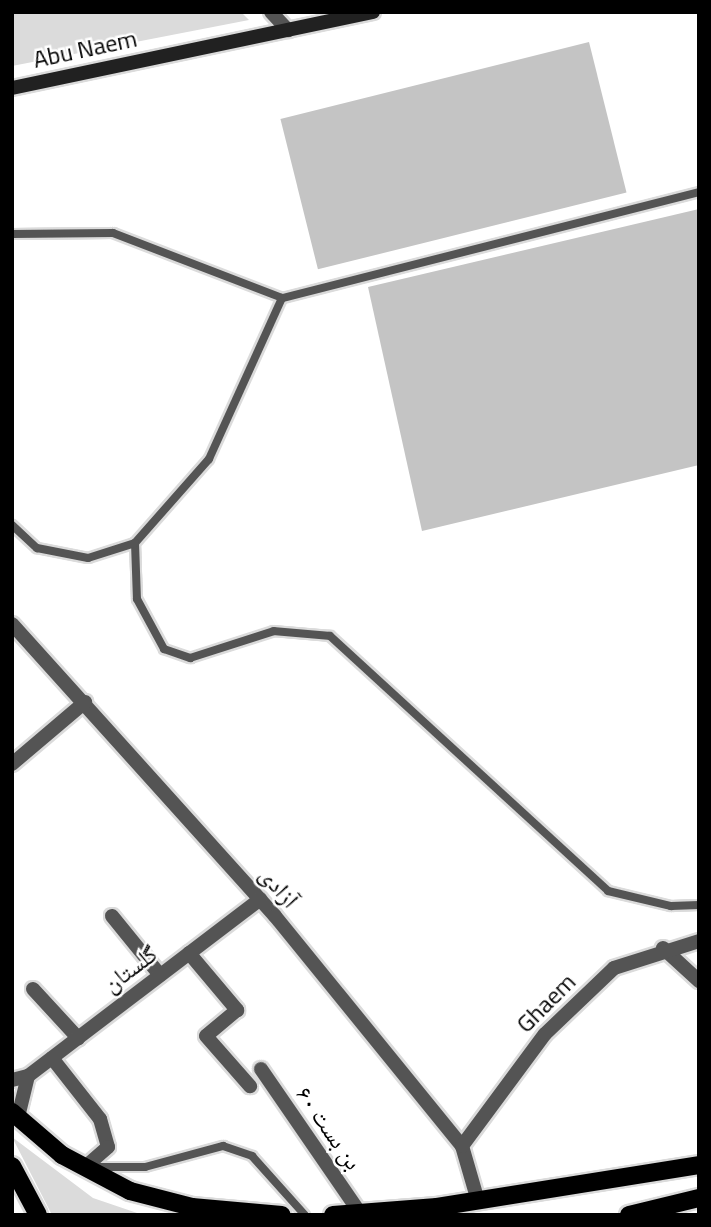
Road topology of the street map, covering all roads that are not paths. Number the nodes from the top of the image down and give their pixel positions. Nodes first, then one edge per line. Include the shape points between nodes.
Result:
1 (271, 12) edge
2 (373, 12) edge
3 (288, 30) junction
4 (12, 88) edge
5 (699, 192) edge
6 (12, 234) edge
7 (282, 298) junction
8 (12, 525) edge
9 (135, 542) junction
10 (14, 628) edge
11 (85, 702) junction
12 (12, 764) edge
13 (260, 899) junction
14 (699, 905) edge
15 (112, 916) dead end
16 (699, 941) edge
17 (663, 948) junction
18 (189, 953) junction
19 (160, 975) junction
20 (699, 981) edge
21 (33, 989) dead end
22 (78, 1038) junction
23 (52, 1058) junction
24 (261, 1069) dead end
25 (28, 1076) junction
26 (12, 1080) edge
27 (250, 1086) dead end
28 (15, 1114) edge
29 (462, 1146) junction
30 (699, 1165) edge
31 (12, 1166) edge
32 (85, 1167) junction
33 (699, 1198) edge
34 (478, 1201) junction
35 (360, 1213) junction
36 (38, 1215) edge
37 (282, 1215) edge
38 (305, 1215) edge
39 (334, 1215) edge
40 (423, 1215) edge
41 (629, 1215) edge

1 - 3 street
2 - 3 main road, Abu Naem
3 - 4 main road, Abu Naem
5 - 7 lane
6 - 7 lane via 113,233
7 - 9 lane via 209,459
8 - 9 lane via 37,548 88,558
9 - 14 lane via 137,599 164,649 190,659 274,631 330,636 608,891 671,906
10 - 11 street, آزادی
11 - 12 street
11 - 13 street, آزادی
13 - 18 street, گلستان
13 - 29 street, آزادی
15 - 19 street
16 - 17 street, Ghaem
17 - 20 street
17 - 29 street, Ghaem via 614,968 545,1034
18 - 19 street, گلستان
18 - 27 street via 237,1010 206,1036
19 - 22 street, گلستان
21 - 22 street
22 - 23 street, گلستان
23 - 25 street, گلستان
23 - 32 street via 100,1119 108,1147
24 - 35 street, بن بست ۶۰
25 - 26 street
25 - 28 street
28 - 32 main road
29 - 34 street, آزادی
30 - 34 main road
31 - 36 main road
32 - 37 main road via 130,1191 192,1207
32 - 38 lane via 145,1167 223,1146 252,1157
33 - 41 main road
34 - 35 main road
34 - 40 main road
35 - 39 main road

